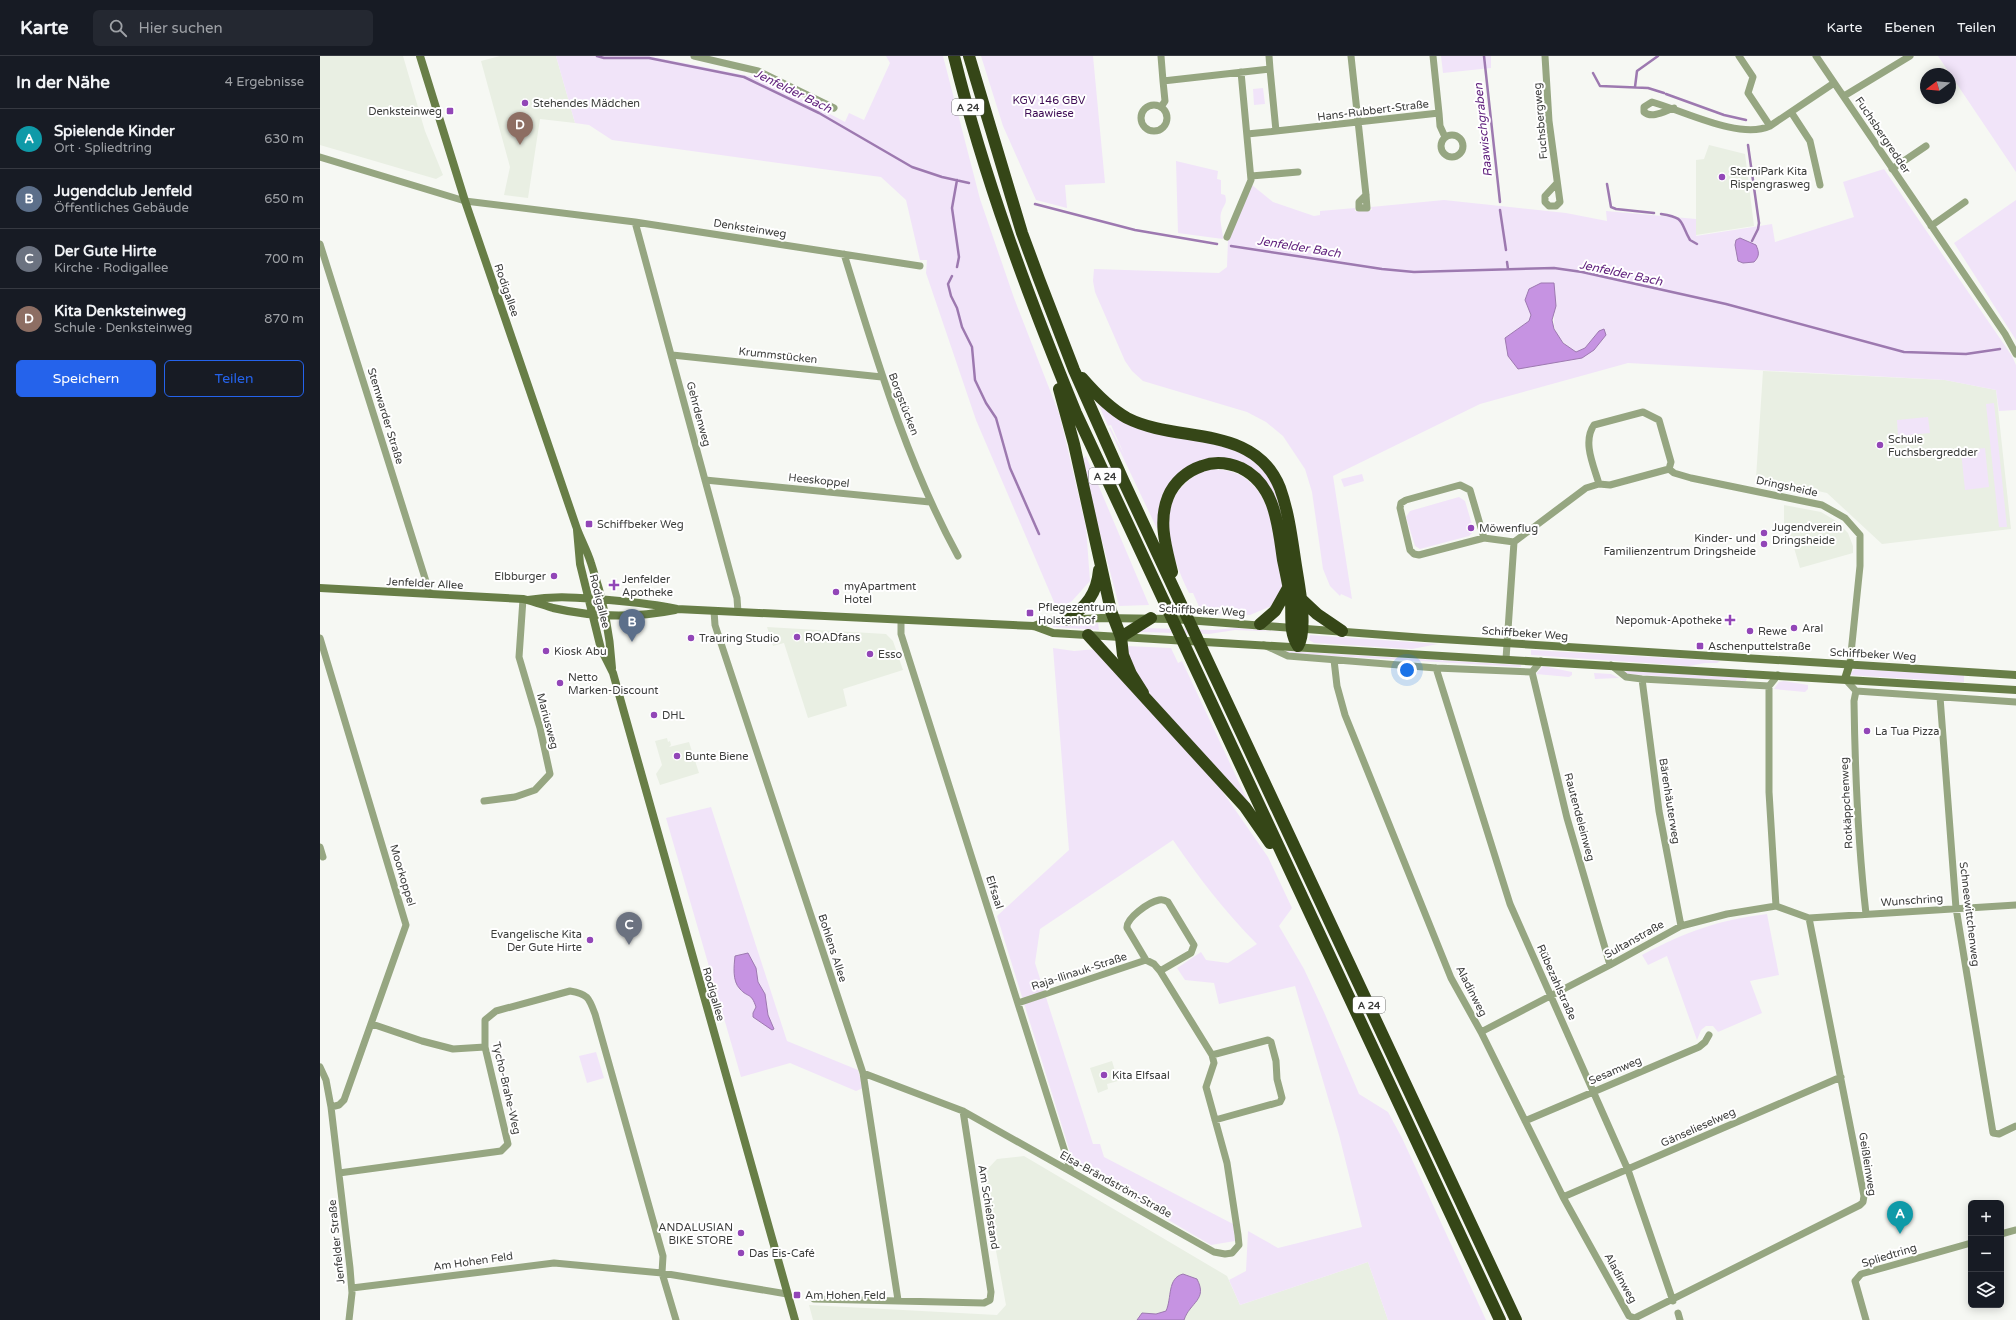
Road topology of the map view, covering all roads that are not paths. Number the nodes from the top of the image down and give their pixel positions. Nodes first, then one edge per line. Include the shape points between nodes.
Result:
1 (420, 56) edge
2 (694, 56) edge
3 (954, 56) edge
4 (969, 56) edge
5 (1160, 56) edge
6 (1269, 56) edge
7 (1351, 56) edge
8 (1433, 56) edge
9 (1545, 56) edge
10 (1739, 56) edge
11 (1816, 56) edge
12 (1910, 56) edge
13 (1270, 70) junction
14 (1241, 72) junction
15 (1163, 81) junction
16 (1834, 82) junction
17 (1844, 96) junction
18 (1162, 107) dead end
19 (834, 108) dead end
20 (1674, 108) dead end
21 (1791, 112) junction
22 (1439, 113) junction
23 (1358, 122) junction
24 (1770, 126) junction
25 (1276, 132) junction
26 (1247, 134) junction
27 (1445, 137) dead end
28 (1926, 146) dead end
29 (320, 157) edge
30 (1892, 169) junction
31 (1298, 172) dead end
32 (1251, 176) junction
33 (1557, 183) dead end
34 (1820, 185) dead end
35 (1366, 195) dead end
36 (465, 201) junction
37 (1965, 202) dead end
38 (635, 222) junction
39 (1931, 226) junction
40 (1226, 238) dead end
41 (320, 244) edge
42 (844, 254) junction
43 (920, 266) dead end
44 (1048, 343) junction
45 (2016, 354) edge
46 (672, 355) junction
47 (1074, 370) junction
48 (882, 377) junction
49 (1669, 469) junction
50 (705, 480) junction
51 (1599, 484) junction
52 (930, 502) junction
53 (577, 530) junction
54 (1484, 538) junction
55 (1514, 542) junction
56 (958, 556) dead end
57 (1099, 558) junction
58 (320, 588) edge
59 (1288, 588) junction
60 (430, 594) junction
61 (589, 598) junction
62 (1301, 599) junction
63 (526, 600) junction
64 (602, 600) junction
65 (1181, 604) junction
66 (676, 609) junction
67 (714, 611) junction
68 (738, 612) junction
69 (592, 613) junction
70 (606, 615) junction
71 (1113, 618) junction
72 (1151, 618) junction
73 (901, 620) junction
74 (1068, 620) junction
75 (1260, 624) junction
76 (1034, 626) junction
77 (1296, 627) junction
78 (1342, 631) junction
79 (1088, 635) junction
80 (1121, 636) junction
81 (320, 638) edge
82 (1507, 643) junction
83 (1262, 644) junction
84 (1298, 646) junction
85 (1731, 657) junction
86 (1506, 659) junction
87 (1334, 660) junction
88 (1541, 661) junction
89 (1850, 663) junction
90 (1611, 665) junction
91 (1436, 668) junction
92 (1716, 671) junction
93 (1532, 672) junction
94 (613, 673) junction
95 (1778, 675) junction
96 (2016, 675) edge
97 (1642, 679) junction
98 (1845, 679) junction
99 (1769, 686) junction
100 (2016, 690) edge
101 (1856, 691) junction
102 (1143, 693) junction
103 (1940, 697) junction
104 (2016, 702) edge
105 (484, 800) dead end
106 (320, 847) edge
107 (323, 857) dead end
108 (1288, 868) junction
109 (2016, 905) edge
110 (1776, 906) junction
111 (1956, 908) junction
112 (1866, 914) junction
113 (1809, 918) junction
114 (1681, 926) junction
115 (1146, 960) junction
116 (1610, 965) junction
117 (1160, 971) junction
118 (1552, 995) junction
119 (1018, 1003) junction
120 (372, 1024) junction
121 (1481, 1032) junction
122 (1709, 1035) dead end
123 (485, 1047) junction
124 (1212, 1056) junction
125 (320, 1067) edge
126 (863, 1073) junction
127 (1841, 1077) junction
128 (1593, 1091) junction
129 (331, 1107) junction
130 (963, 1111) junction
131 (1215, 1120) junction
132 (1526, 1121) junction
133 (2016, 1126) edge
134 (1628, 1170) junction
135 (1071, 1171) junction
136 (339, 1173) junction
137 (1563, 1197) junction
138 (2016, 1230) edge
139 (2004, 1233) edge
140 (1968, 1244) edge
141 (662, 1272) junction
142 (352, 1288) junction
143 (788, 1294) junction
144 (814, 1299) dead end
145 (898, 1300) junction
146 (1673, 1301) junction
147 (1629, 1316) joint
148 (349, 1320) edge
149 (676, 1320) edge
150 (795, 1320) edge
151 (1500, 1320) edge
152 (1516, 1320) edge
153 (1866, 1320) edge

1 - 36 main road, Rodigallee
2 - 19 street via 758,71
3 - 44 highway, A 24 via 991,186
4 - 47 highway, A 24 via 1022,233
5 - 15 street
6 - 13 street
7 - 23 street
8 - 22 street, Hans-Rubbert-Straße
9 - 33 street, Fuchsbergweg via 1549,122
10 - 24 street via 1753,77 1748,93
11 - 16 street, Fuchsbergredder
12 - 17 street
13 - 14 street
13 - 25 street
14 - 15 street
14 - 26 street
15 - 18 street via 1165,101
16 - 17 street, Fuchsbergredder
16 - 21 street
17 - 30 street, Fuchsbergredder
20 - 24 street via 1733,129 1758,130
21 - 24 street
21 - 34 street via 1810,141
22 - 23 street, Hans-Rubbert-Straße
22 - 27 street via 1440,126
23 - 25 street, Hans-Rubbert-Straße
23 - 35 street
25 - 26 street, Hans-Rubbert-Straße
26 - 32 street
28 - 30 street
29 - 36 street, Denksteinweg
30 - 39 street, Fuchsbergredder
31 - 32 street
32 - 40 street
36 - 38 street, Denksteinweg
36 - 53 main road, Rodigallee
37 - 39 street
38 - 42 street, Denksteinweg
38 - 46 street, Gehrdenweg
39 - 45 street, Fuchsbergredder
41 - 60 street, Stemwarder Straße
42 - 43 street, Denksteinweg
42 - 48 street, Borgstücken
44 - 57 highway
44 - 108 highway, A 24 via 1076,413
46 - 48 street, Krummstücken
46 - 50 street, Gehrdenweg
47 - 62 highway via 1101,399 1127,417 1151,427 1227,441 1253,454 1265,464 1280,488
47 - 65 highway, A 24
48 - 52 street, Borgstücken
49 - 51 street via 1610,485
49 - 51 street via 1671,462 1659,420 1643,412 1594,426 1589,432 1588,442
49 - 89 street, Dringsheide via 1691,478 1822,505 1845,518 1860,535 1860,566
50 - 52 street, Heeskoppel
50 - 68 street, Gehrdenweg via 737,598
51 - 55 street via 1586,488
52 - 56 street, Borgstücken
53 - 61 main road, Rodigallee via 579,558
53 - 64 main road, Rodigallee via 589,557
54 - 54 street via 1470,490 1466,486 1460,485 1406,500 1400,508 1410,550 1414,554 1419,555
54 - 55 street
55 - 82 street
57 - 71 highway
57 - 74 highway via 1098,580 1092,597
58 - 60 main road, Jenfelder Allee
59 - 65 highway via 1277,520 1264,489 1244,470 1229,464 1213,463 1197,467 1181,478 1172,489 1164,509 1165,541
59 - 75 highway via 1275,611
59 - 77 highway
60 - 63 main road, Jenfelder Allee
61 - 63 main road, Jenfelder Allee via 553,596
61 - 64 main road, Schiffbeker Weg
61 - 69 main road, Rodigallee
62 - 77 highway
62 - 78 highway via 1326,622
63 - 69 main road, Jenfelder Allee via 553,608
63 - 105 street, Mariusweg via 519,657 540,728 550,774 535,790 515,797
64 - 66 main road, Schiffbeker Weg via 651,603
64 - 70 main road, Rodigallee
65 - 152 highway, A 24
66 - 67 main road, Schiffbeker Weg
66 - 70 main road, Schiffbeker Weg via 650,615
67 - 68 main road, Schiffbeker Weg
67 - 126 street, Bohlens Allee via 715,626
68 - 73 main road, Schiffbeker Weg
69 - 70 main road, Schiffbeker Weg
69 - 94 main road, Rodigallee via 601,649
70 - 94 main road, Rodigallee
71 - 72 main road, Schiffbeker Weg
71 - 74 main road, Schiffbeker Weg
71 - 80 highway
72 - 75 main road, Schiffbeker Weg
72 - 80 highway
73 - 76 main road, Schiffbeker Weg
73 - 119 street, Elfsaal via 901,634
74 - 76 main road, Schiffbeker Weg
75 - 77 main road, Schiffbeker Weg
76 - 79 main road, Schiffbeker Weg via 1053,633
77 - 78 main road, Schiffbeker Weg
77 - 84 highway via 1294,638
78 - 82 main road, Schiffbeker Weg
79 - 80 main road, Schiffbeker Weg
79 - 102 highway
80 - 83 main road, Schiffbeker Weg
80 - 102 highway via 1121,649 1126,663
81 - 120 street, Moorkoppel via 406,925
82 - 85 main road, Schiffbeker Weg
82 - 86 street
83 - 84 main road, Schiffbeker Weg
83 - 87 street, Schiffbeker Weg via 1288,656
84 - 86 main road, Schiffbeker Weg
85 - 89 main road, Schiffbeker Weg
85 - 92 main road
86 - 88 main road, Schiffbeker Weg
87 - 91 street, Schiffbeker Weg
87 - 121 street, Aladinweg via 1337,686 1345,715 1360,754 1452,978
88 - 90 main road, Schiffbeker Weg
88 - 93 street
89 - 96 main road, Schiffbeker Weg
89 - 98 main road
90 - 92 main road, Schiffbeker Weg
90 - 97 street via 1626,677
91 - 93 street, Schiffbeker Weg
91 - 118 street, Rübezahlstraße via 1503,886
92 - 95 main road, Schiffbeker Weg
93 - 116 street, Rautendeleinweg via 1567,818
94 - 143 main road, Rodigallee
95 - 98 main road, Schiffbeker Weg
95 - 99 street
97 - 99 street
97 - 114 street, Bärenhäuterweg via 1659,811
98 - 100 main road, Schiffbeker Weg
98 - 101 street
99 - 110 street via 1769,792
101 - 103 street
101 - 112 street, Rotkäppchenweg via 1856,777
102 - 108 highway via 1245,807
103 - 104 street
103 - 111 street, Schneewittchenweg
106 - 107 street
108 - 151 highway, A 24
109 - 111 street, Wunschring
110 - 113 street, Sultanstraße
110 - 114 street, Sultanstraße via 1727,914
111 - 112 street, Wunschring
111 - 133 street, Schneewittchenweg via 1993,1133 1999,1134
112 - 113 street, Wunschring
113 - 127 street, Geißleinweg
114 - 116 street, Sultanstraße
115 - 117 street, Raja-Ilinauk-Straße
115 - 117 street, Raja-Ilinauk-Straße via 1126,923 1146,907 1163,899 1168,902 1194,945 1191,953
115 - 119 street, Raja-Ilinauk-Straße
116 - 118 street, Sultanstraße
117 - 124 street, Raja-Ilinauk-Straße
118 - 121 street, Sultanstraße
118 - 128 street, Rübezahlstraße
119 - 135 street, Elfsaal
120 - 123 street via 453,1049
120 - 129 street, Moorkoppel via 344,1100 340,1106
121 - 132 street, Aladinweg
122 - 128 street, Sesamweg via 1699,1046
123 - 136 street, Tycho-Brahe-Weg via 508,1144 501,1151
123 - 141 street, Tycho-Brahe-Weg via 485,1020 496,1011 570,991 589,998 663,1256
124 - 131 street via 1214,1063 1206,1087
124 - 131 street via 1268,1040 1271,1042 1276,1061 1276,1079 1282,1098 1280,1102
125 - 129 street, Jenfelder Straße via 326,1080
126 - 130 street, Elsa-Brändström-Straße
126 - 145 street, Bohlens Allee
127 - 134 street, Gänselieselweg
127 - 146 street, Geißleinweg via 1864,1196 1863,1202
128 - 132 street, Sesamweg
128 - 134 street, Rübezahlstraße
129 - 136 street, Jenfelder Straße
130 - 135 street, Elsa-Brändström-Straße
130 - 145 street, Am Schießstand via 991,1292 990,1300
131 - 135 street, Elsa-Brändström-Straße via 1227,1164 1238,1235 1239,1245 1232,1253 1214,1252
132 - 137 street, Aladinweg
134 - 137 street, Gänselieselweg
134 - 146 street, Rübezahlstraße
136 - 142 street, Jenfelder Straße
137 - 147 street, Aladinweg
138 - 139 street
140 - 153 street, Spliedtring via 1861,1274 1855,1281
141 - 142 street, Am Hohen Feld via 554,1263
141 - 143 street, Am Hohen Feld
141 - 149 street
142 - 148 street, Jenfelder Straße
143 - 150 main road, Rodigallee
144 - 145 street
146 - 147 street, Geißleinweg via 1635,1318

